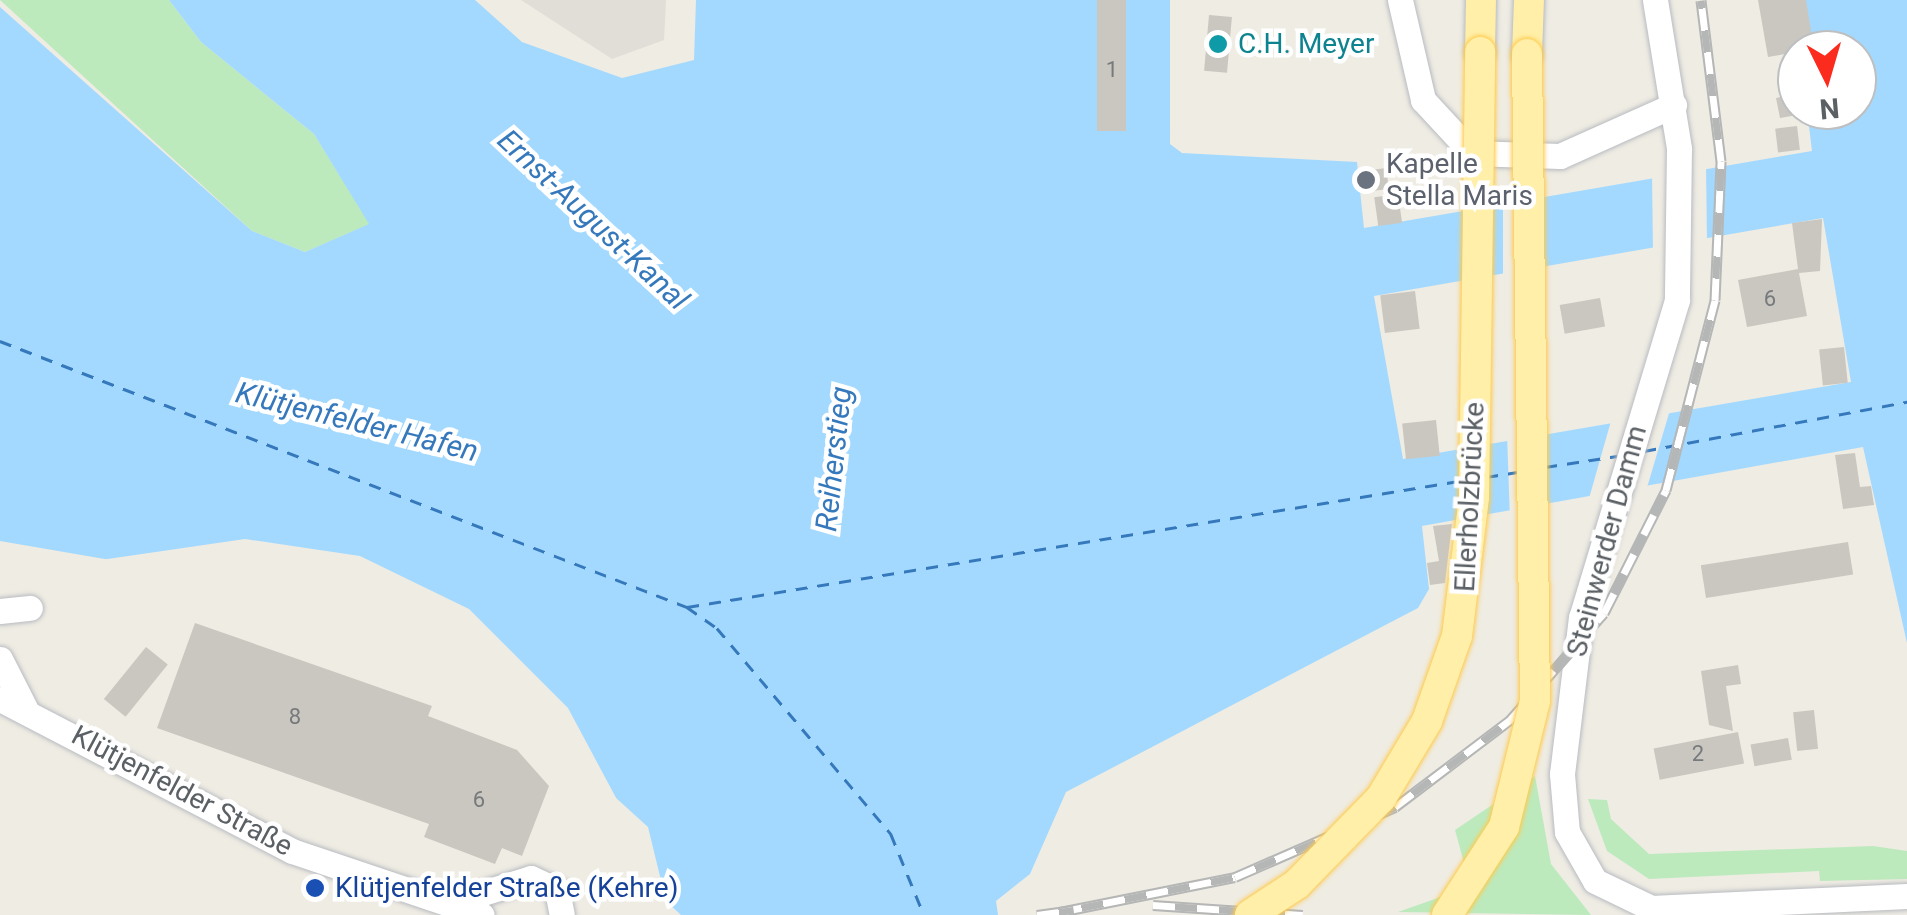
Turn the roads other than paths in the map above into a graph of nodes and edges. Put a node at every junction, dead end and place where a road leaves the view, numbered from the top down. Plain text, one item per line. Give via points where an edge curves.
1 (1400, 0) edge
2 (1481, 0) edge
3 (1529, 0) edge
4 (1654, 0) edge
5 (1674, 106) junction
6 (30, 608) dead end
7 (0, 611) edge
8 (0, 659) edge
9 (0, 699) edge
10 (25, 708) junction
11 (1907, 896) edge
12 (457, 901) junction
13 (482, 915) edge
14 (562, 915) edge
15 (1250, 915) edge
16 (1447, 915) edge

1 - 5 street via 1423,100 1472,153 1560,156
2 - 15 main road, Ellerholzbrücke, bridge via 1473,528 1457,636 1426,721 1381,798 1297,884
3 - 16 main road, Ellerholzbrücke, bridge via 1535,701 1504,827
4 - 5 street, Steinwerder Damm
5 - 11 street, Steinwerder Damm via 1679,267 1574,654 1562,774 1567,832 1586,870 1621,900 1669,910
6 - 7 street
8 - 10 street
9 - 10 street, Klütjenfelder Straße
10 - 12 street, Klütjenfelder Straße via 292,851
12 - 13 street, Klütjenfelder Straße
12 - 14 street via 531,878 556,890

